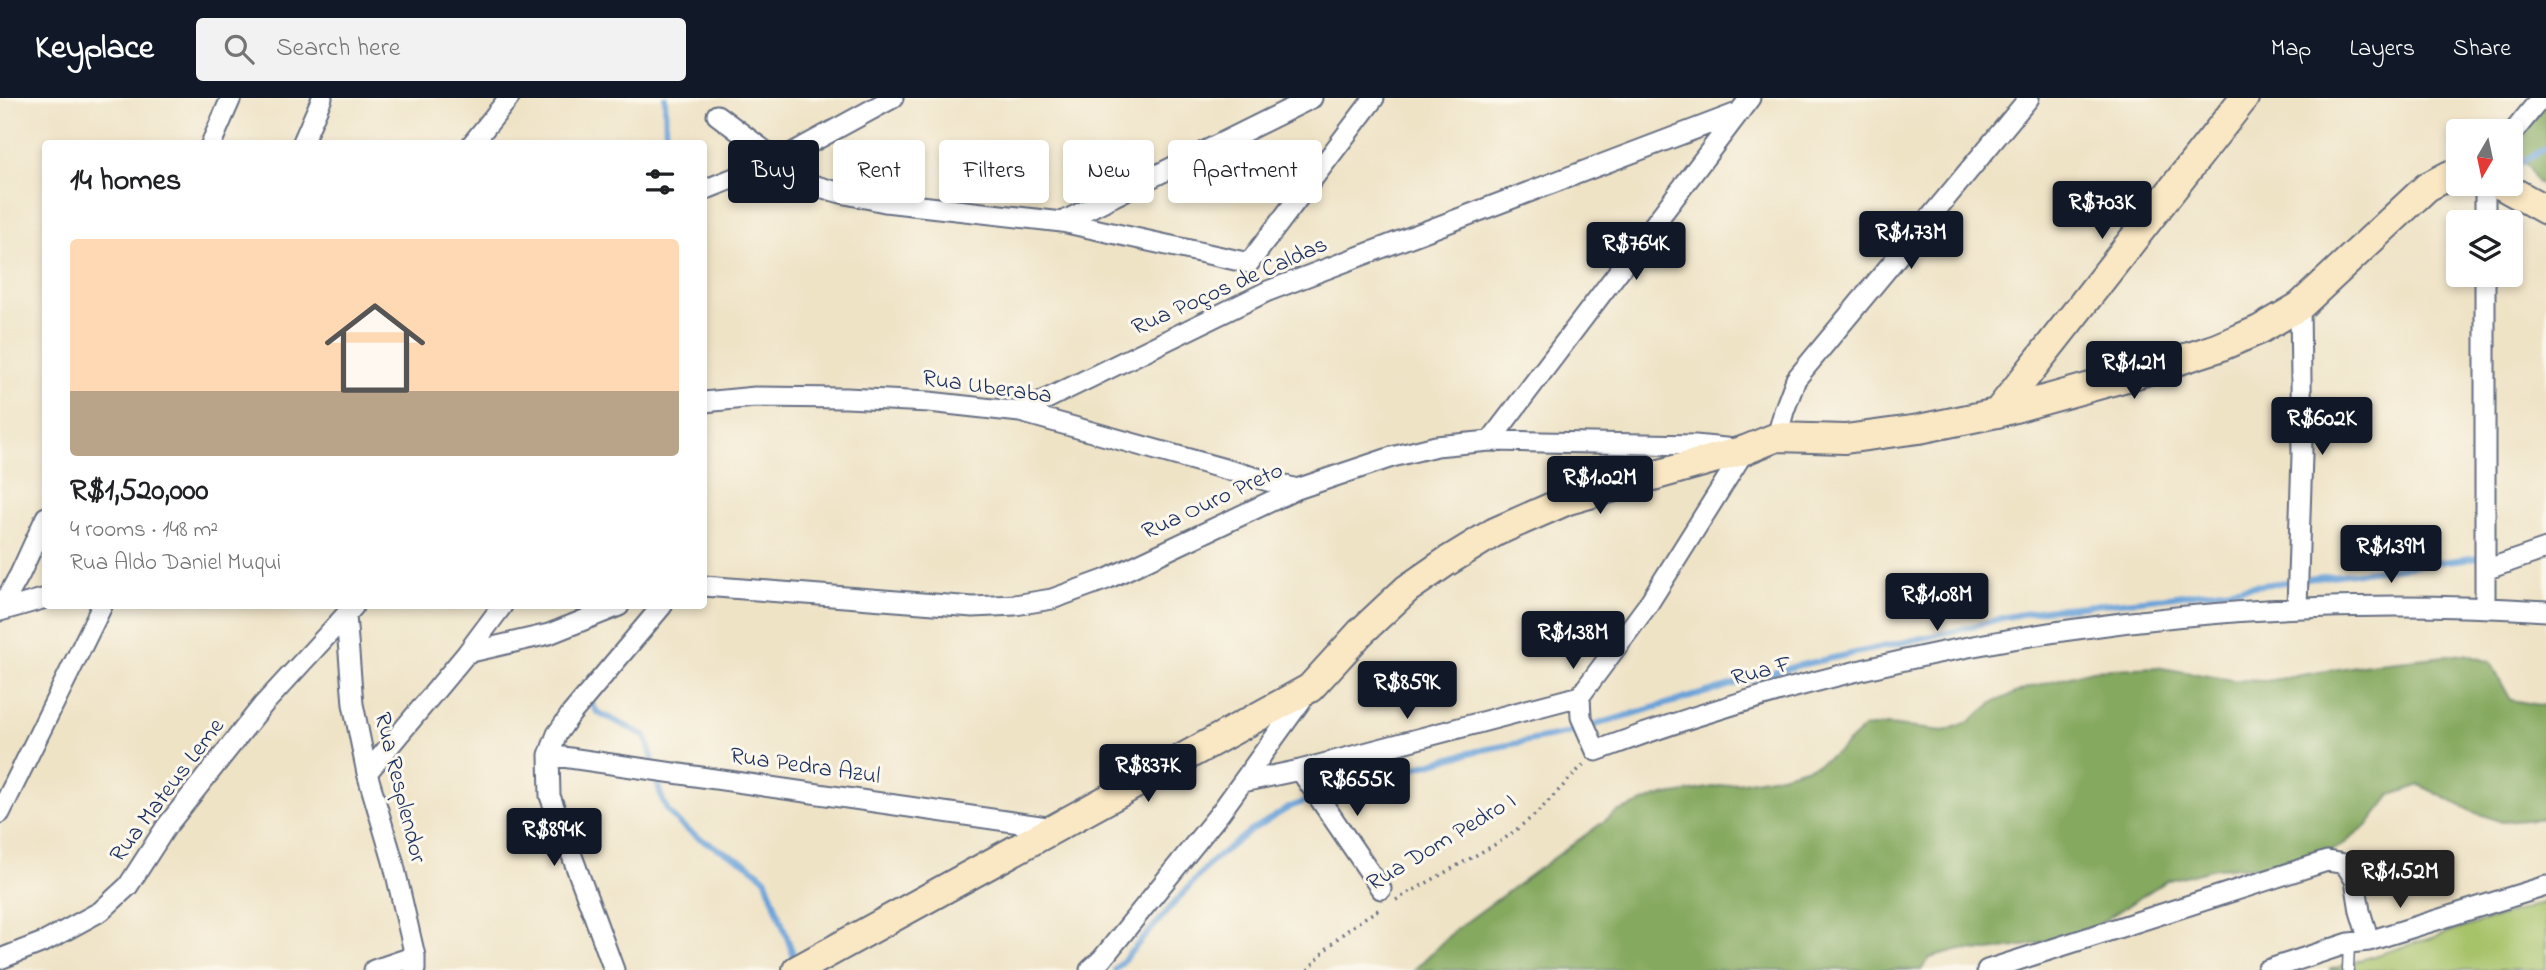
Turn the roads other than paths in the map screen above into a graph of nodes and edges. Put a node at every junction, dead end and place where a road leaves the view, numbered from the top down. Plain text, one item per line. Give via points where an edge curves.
1 (231, 98) edge
2 (323, 98) edge
3 (509, 98) edge
4 (893, 98) edge
5 (1312, 98) edge
6 (1374, 98) edge
7 (2029, 98) edge
8 (2244, 98) edge
9 (2541, 98) edge
10 (1745, 105) edge
11 (717, 115) dead end
12 (2524, 119) edge
13 (213, 140) edge
14 (304, 140) edge
15 (475, 140) edge
16 (751, 140) edge
17 (816, 140) edge
18 (2446, 177) edge
19 (728, 180) edge
20 (819, 187) edge
21 (707, 189) edge
22 (2521, 196) edge
23 (2546, 210) edge
24 (1062, 222) junction
25 (1249, 263) junction
26 (2485, 287) edge
27 (1268, 291) junction
28 (2300, 306) junction
29 (707, 402) edge
30 (1020, 412) junction
31 (1997, 413) junction
32 (1777, 437) junction
33 (1490, 441) junction
34 (1745, 450) junction
35 (1297, 489) junction
36 (42, 526) edge
37 (2546, 549) edge
38 (2485, 570) junction
39 (707, 586) edge
40 (42, 599) edge
41 (2297, 607) junction
42 (2485, 607) junction
43 (101, 609) edge
44 (500, 609) edge
45 (612, 609) edge
46 (659, 609) edge
47 (0, 610) edge
48 (350, 610) edge
49 (2546, 611) edge
50 (467, 653) junction
51 (1310, 688) junction
52 (1580, 696) junction
53 (549, 755) junction
54 (1300, 770) junction
55 (367, 773) junction
56 (1243, 782) junction
57 (0, 813) edge
58 (1054, 828) junction
59 (2546, 886) edge
60 (1385, 900) road end
61 (2369, 941) junction
62 (2349, 943) junction
63 (0, 959) edge
64 (415, 963) edge
65 (374, 970) edge
66 (614, 970) edge
67 (797, 970) edge
68 (1090, 970) edge
69 (1987, 970) edge
70 (2267, 970) edge
71 (2348, 970) edge

1 - 13 street
2 - 14 street
3 - 15 street
4 - 17 street
5 - 24 street
6 - 25 street
7 - 32 street via 1796,379
8 - 31 street
9 - 12 street
10 - 27 street, Rua Poços de Caldas
10 - 33 street
11 - 16 street
18 - 28 street via 2427,187
19 - 21 street
20 - 24 street via 885,202
22 - 23 street
24 - 25 street
25 - 27 street
26 - 38 street
27 - 30 street, Rua Poços de Caldas
28 - 31 street via 2217,348
28 - 41 street
29 - 30 street, Rua Uberaba via 846,398
30 - 35 street, Rua Uberaba
31 - 32 street via 1846,439
32 - 34 street
33 - 34 street, Rua Ouro Preto
33 - 35 street, Rua Ouro Preto via 1436,446
34 - 51 street via 1568,500 1495,532 1407,589
34 - 52 street via 1647,606
35 - 39 street, Rua Ouro Preto via 1107,579 1052,599 973,607
36 - 47 street
37 - 38 street
38 - 42 street
40 - 47 street
41 - 42 street
41 - 52 street, Rua F via 2129,622 1964,648 1680,720 1596,751 1581,717
42 - 49 street
43 - 57 street
44 - 50 street
45 - 50 street via 549,634
46 - 53 street via 571,714
48 - 55 street, Rua Resplendor via 353,704
48 - 63 street, Rua Mateus Leme via 255,716 166,827 128,886 101,911
50 - 55 street
51 - 56 street
51 - 58 street
52 - 54 street
53 - 58 street, Rua Pedra Azul
53 - 66 street via 550,796
54 - 56 street
54 - 60 street
55 - 64 street, Rua Resplendor via 393,861
56 - 68 street
58 - 67 street
59 - 61 street
61 - 62 street
61 - 69 street via 2355,880 2345,864 2327,861
62 - 70 street
62 - 71 lane
64 - 65 street

